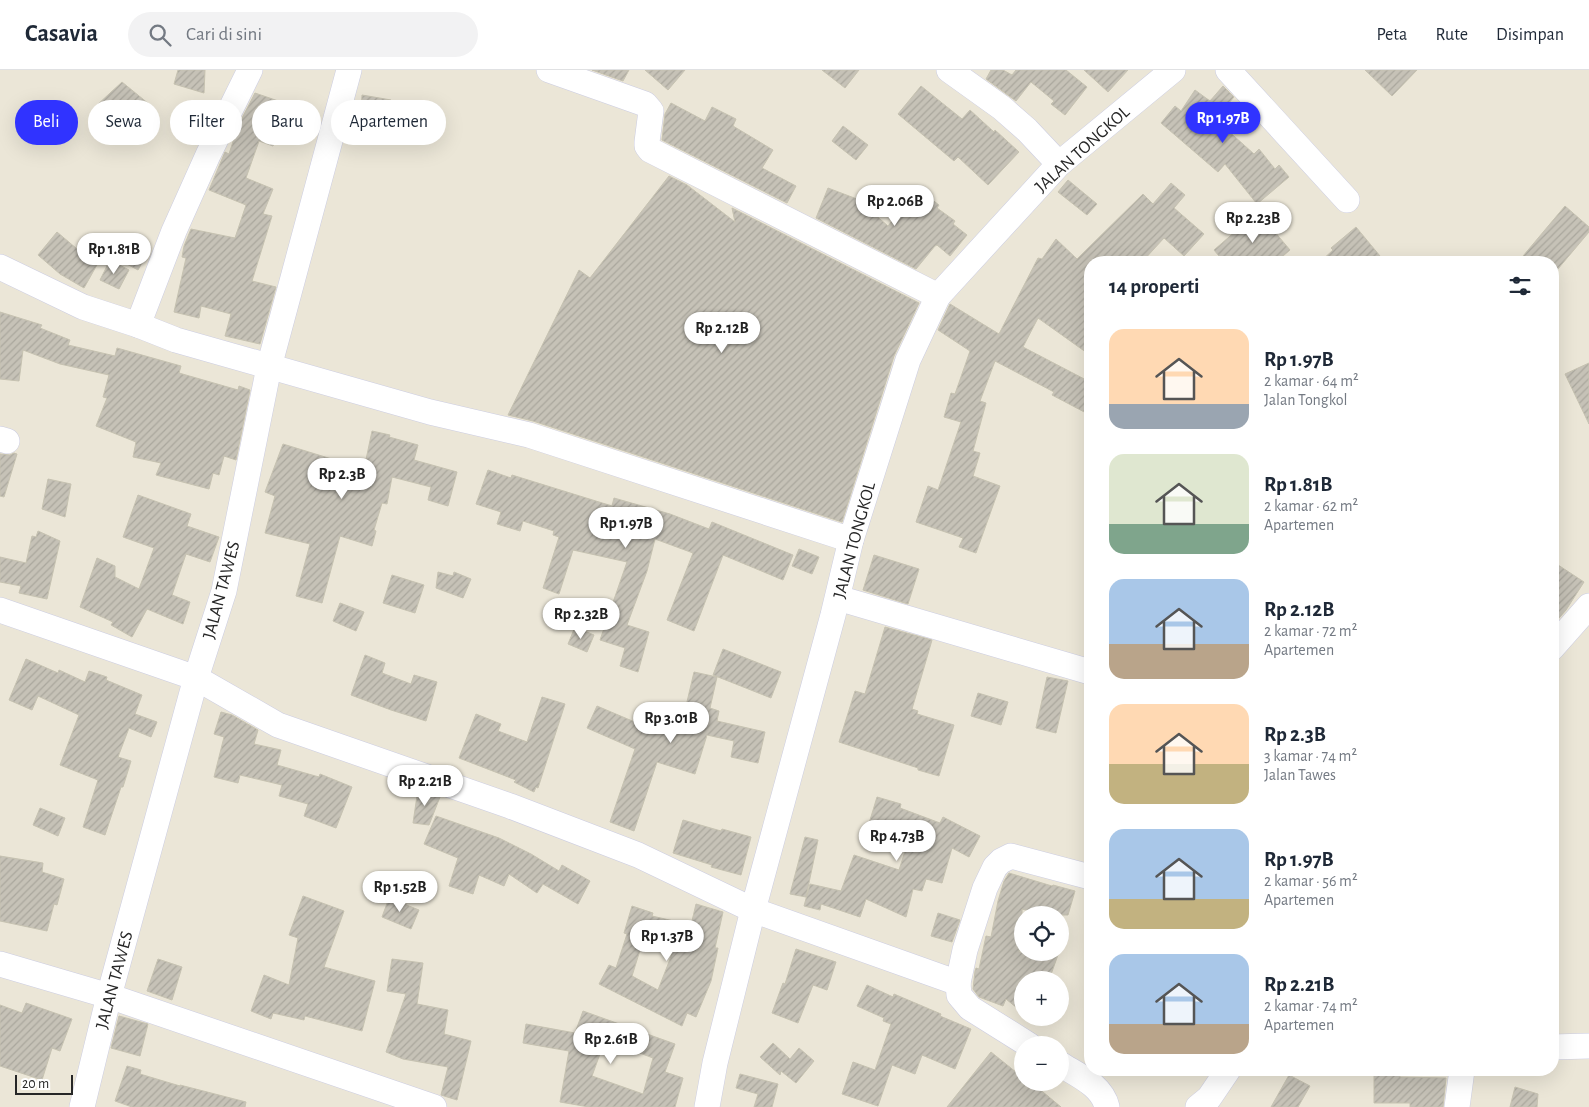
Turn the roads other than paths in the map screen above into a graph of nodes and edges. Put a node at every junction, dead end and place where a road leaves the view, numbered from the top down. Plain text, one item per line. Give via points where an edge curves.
1 (250, 70) edge
2 (349, 70) edge
3 (549, 70) edge
4 (1173, 70) edge
5 (1228, 70) edge
6 (966, 74) edge
7 (1059, 164) junction
8 (1347, 200) dead end
9 (0, 267) edge
10 (938, 296) junction
11 (138, 325) junction
12 (269, 367) junction
13 (851, 540) junction
14 (838, 598) junction
15 (1589, 606) edge
16 (0, 610) edge
17 (1559, 640) edge
18 (1084, 670) edge
19 (196, 678) junction
20 (1084, 875) edge
21 (753, 910) junction
22 (0, 964) edge
23 (958, 983) junction
24 (109, 996) junction
25 (1015, 1036) edge
26 (1589, 1046) edge
27 (1559, 1047) edge
28 (1069, 1070) edge
29 (1224, 1076) edge
30 (1461, 1076) edge
31 (1112, 1104) edge
32 (82, 1107) edge
33 (434, 1107) edge
34 (707, 1107) edge
35 (1198, 1107) edge
36 (1457, 1107) edge

1 - 11 street via 174,231
2 - 12 street, JALAN TAWES
3 - 10 street via 646,104 651,111 647,146 653,152
4 - 7 street, JALAN TONGKOL
5 - 8 street
6 - 7 street
7 - 10 street, JALAN TONGKOL
9 - 11 street via 82,307
10 - 13 street, JALAN TONGKOL via 908,360
11 - 12 street via 176,340
12 - 13 street via 430,412 529,435
12 - 19 street, JALAN TAWES via 224,591
13 - 14 street, JALAN TONGKOL
14 - 18 street
14 - 21 street, JALAN TONGKOL
15 - 17 street
16 - 19 street
19 - 21 street via 278,725 510,806 638,855
19 - 24 street, JALAN TAWES
20 - 23 street via 1011,856 1001,861 985,888
21 - 23 street
21 - 34 street, JALAN TONGKOL
22 - 24 street
23 - 25 street via 959,995 970,1008
24 - 32 street, JALAN TAWES
24 - 33 street
26 - 27 street
28 - 31 street via 1089,1082
29 - 35 street via 1209,1098
30 - 36 street

